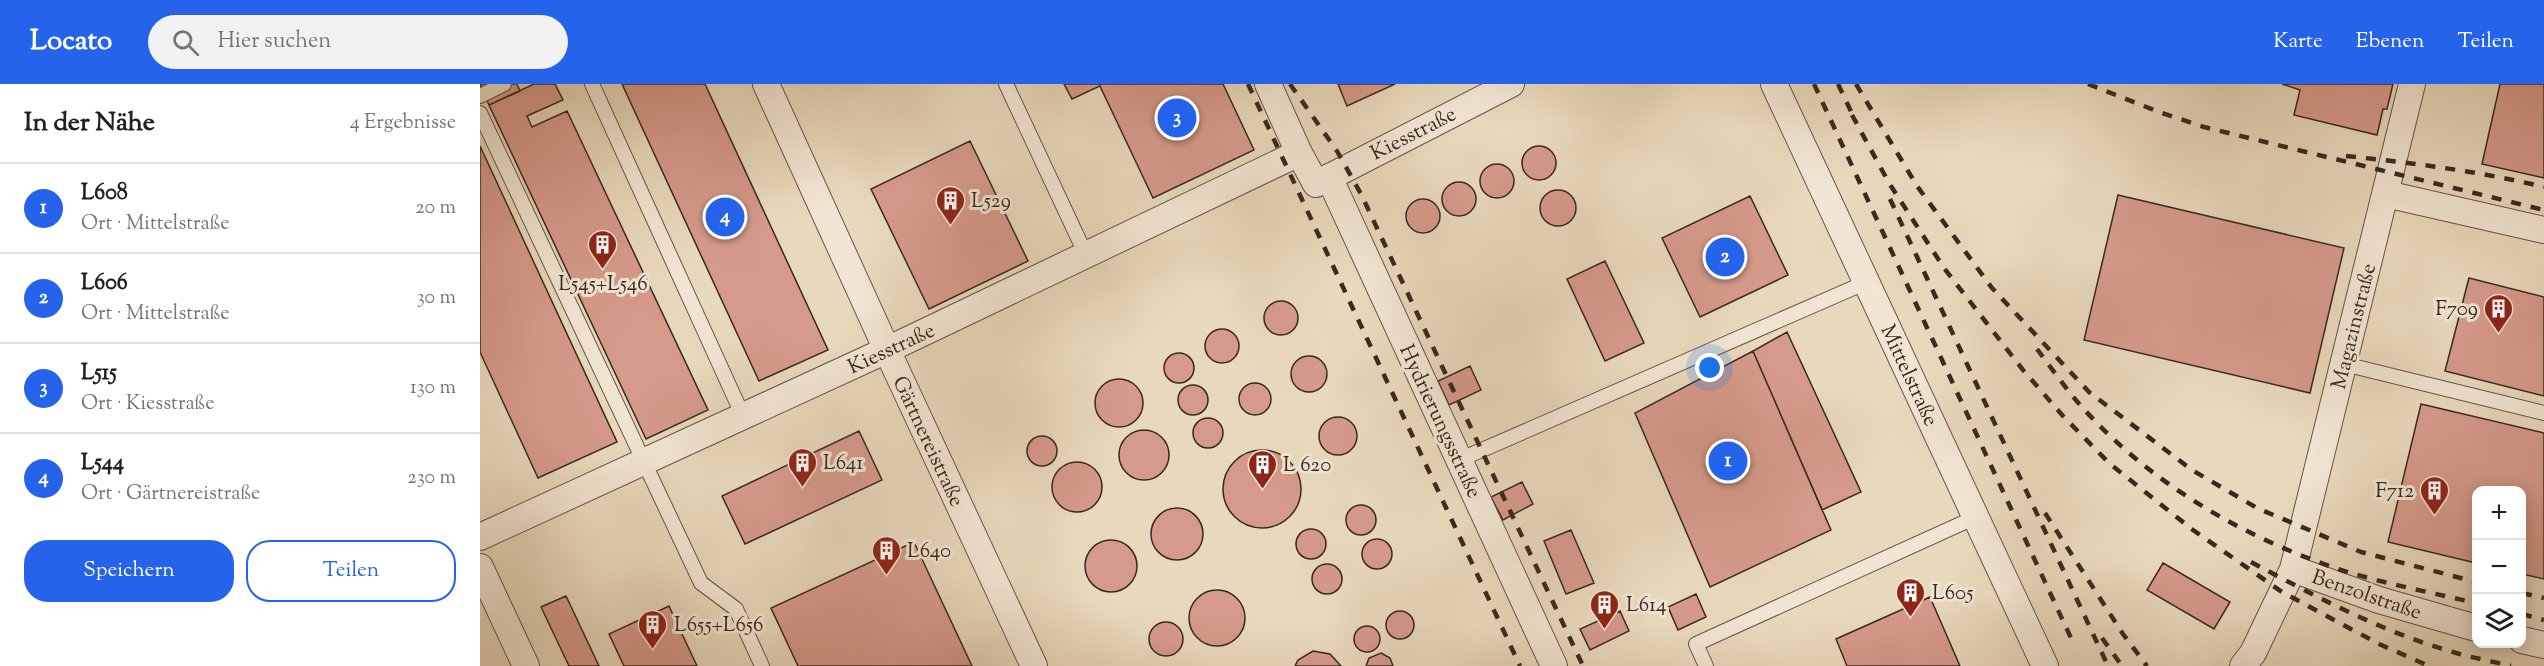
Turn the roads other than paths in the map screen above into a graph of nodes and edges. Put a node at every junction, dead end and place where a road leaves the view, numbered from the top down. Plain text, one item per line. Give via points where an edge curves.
1 (504, 84) edge
2 (592, 84) edge
3 (766, 84) edge
4 (1006, 84) edge
5 (1268, 84) edge
6 (1511, 84) edge
7 (1774, 84) edge
8 (2412, 84) edge
9 (480, 96) edge
10 (480, 113) edge
11 (1299, 153) junction
12 (1323, 181) junction
13 (2386, 194) junction
14 (2544, 230) edge
15 (1086, 255) junction
16 (1867, 282) junction
17 (886, 350) junction
18 (2344, 364) junction
19 (2544, 413) edge
20 (743, 416) junction
21 (1459, 460) junction
22 (643, 461) junction
23 (1976, 517) junction
24 (480, 537) edge
25 (480, 567) edge
26 (2293, 569) junction
27 (2472, 627) edge
28 (2526, 641) edge
29 (2544, 645) edge
30 (526, 666) edge
31 (762, 666) edge
32 (1034, 666) edge
33 (1554, 666) edge
34 (1706, 666) edge
35 (2045, 666) edge
36 (2243, 666) edge

1 - 9 lane
2 - 20 lane
3 - 17 street, Gärtnereistraße
4 - 15 lane
5 - 11 street, Hydrierungsstraße
6 - 12 street, Kiesstraße
7 - 16 street, Mittelstraße
8 - 13 street, Magazinstraße
10 - 22 lane
11 - 12 street, Hydrierungsstraße
11 - 15 street, Kiesstraße
12 - 21 street, Hydrierungsstraße
13 - 14 street
13 - 18 street, Magazinstraße
15 - 17 street, Kiesstraße
16 - 21 lane
16 - 23 street, Mittelstraße
17 - 20 street, Kiesstraße
17 - 32 street, Gärtnereistraße
18 - 19 lane
18 - 26 street, Magazinstraße
20 - 22 street, Kiesstraße
21 - 33 street, Hydrierungsstraße
22 - 24 street, Kiesstraße
22 - 31 lane via 701,583 736,609
23 - 34 lane via 1696,645
23 - 35 street, Mittelstraße
25 - 30 street
26 - 27 street, Benzolstraße via 2379,600
26 - 36 street, Benzolstraße
28 - 29 street

